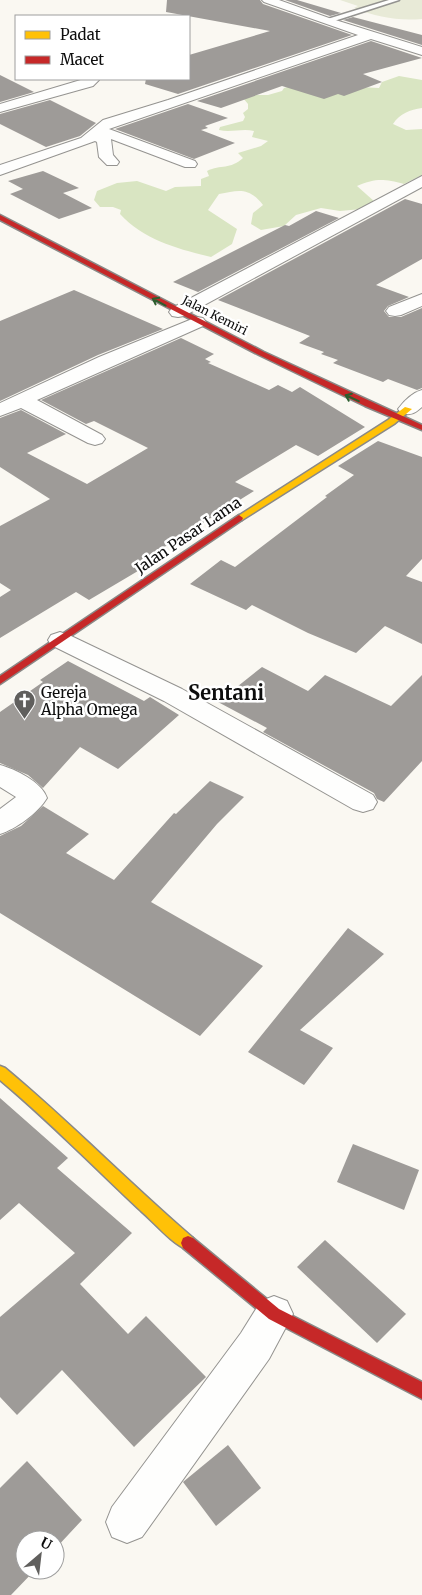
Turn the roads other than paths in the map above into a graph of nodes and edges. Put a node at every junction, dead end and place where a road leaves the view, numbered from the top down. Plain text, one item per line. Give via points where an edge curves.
1 (268, 0) edge
2 (396, 0) edge
3 (325, 21) junction
4 (371, 35) junction
5 (422, 51) edge
6 (92, 80) edge
7 (0, 108) edge
8 (136, 127) dead end
9 (100, 133) junction
10 (112, 162) dead end
11 (190, 164) dead end
12 (0, 170) edge
13 (420, 184) edge
14 (0, 207) edge
15 (0, 217) edge
16 (422, 298) edge
17 (395, 311) dead end
18 (188, 314) junction
19 (372, 393) dead end
20 (21, 400) junction
21 (409, 408) edge
22 (0, 410) edge
23 (422, 428) edge
24 (95, 439) dead end
25 (60, 640) junction
26 (0, 681) edge
27 (0, 774) edge
28 (363, 802) dead end
29 (0, 824) edge
30 (0, 1072) edge
31 (274, 1314) junction
32 (422, 1391) edge
33 (127, 1522) dead end

1 - 3 street
2 - 3 lane
3 - 4 street
4 - 5 street
4 - 9 street via 209,92 108,123
6 - 7 street
8 - 9 street
9 - 10 street via 106,157
9 - 11 street
9 - 12 street
13 - 18 street
14 - 18 main road, Jalan Kemiri
18 -> 15 main road, Jalan Kemiri
16 - 17 street
18 - 19 main road, Jalan Kemiri
18 - 20 street
21 -> 18 main road, Jalan Kemiri via 293,370
20 - 22 street
20 - 24 street
21 - 23 main road, Jalan Kemiri
21 - 25 main road, Jalan Pasar Lama via 267,499
25 - 26 main road, Jalan Pasar Lama
25 - 28 street via 173,695
27 - 29 street via 32,794 33,798
30 - 31 main road via 44,1109 158,1218
31 - 32 main road
31 - 33 street via 255,1346

